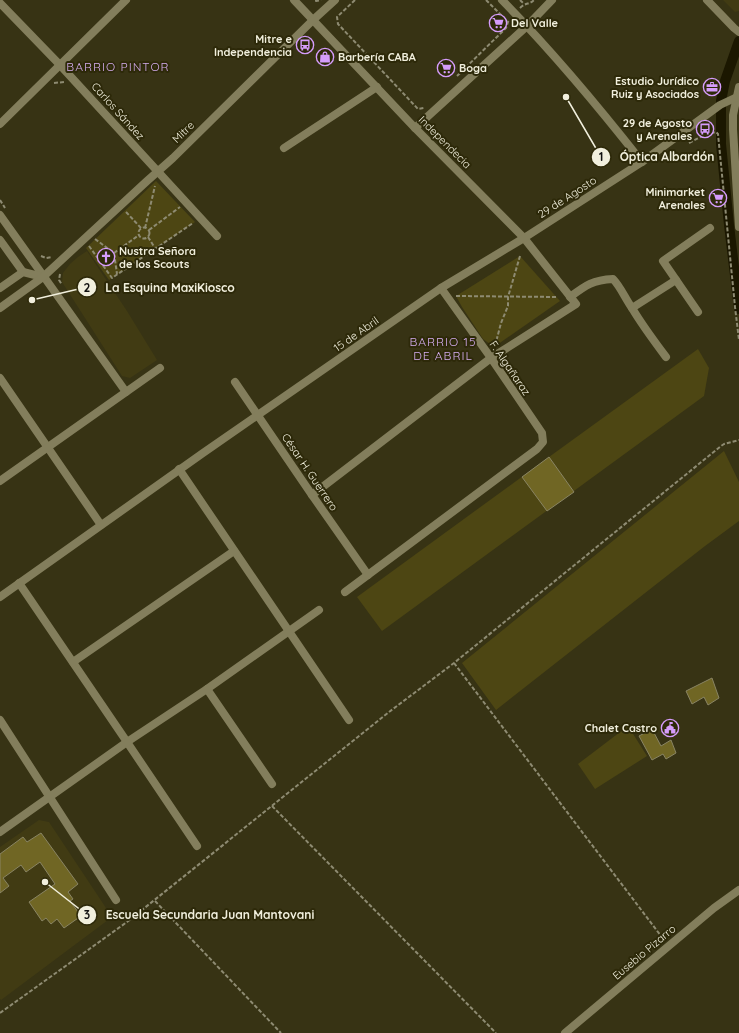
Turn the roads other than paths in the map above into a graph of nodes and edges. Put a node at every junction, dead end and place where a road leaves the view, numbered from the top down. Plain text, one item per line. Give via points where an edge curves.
1 (294, 0) edge
2 (335, 0) edge
3 (502, 0) edge
4 (552, 0) edge
5 (707, 0) edge
6 (126, 1) edge
7 (0, 3) edge
8 (313, 20) junction
9 (527, 26) junction
10 (737, 30) edge
11 (60, 65) junction
12 (377, 87) junction
13 (739, 87) edge
14 (737, 97) junction
15 (0, 124) edge
16 (415, 128) junction
17 (284, 148) dead end
18 (642, 162) junction
19 (158, 172) junction
20 (0, 215) edge
21 (739, 227) edge
22 (710, 228) dead end
23 (217, 236) dead end
24 (524, 238) junction
25 (0, 240) edge
26 (23, 272) junction
27 (43, 277) junction
28 (676, 280) junction
29 (0, 288) edge
30 (442, 288) junction
31 (570, 297) junction
32 (0, 308) edge
33 (632, 308) junction
34 (698, 312) dead end
35 (666, 357) dead end
36 (491, 358) junction
37 (160, 368) dead end
38 (0, 378) edge
39 (235, 382) dead end
40 (126, 392) junction
41 (258, 415) junction
42 (48, 447) junction
43 (179, 469) junction
44 (0, 481) edge
45 (312, 495) junction
46 (101, 525) junction
47 (234, 551) junction
48 (368, 575) junction
49 (19, 583) junction
50 (345, 592) dead end
51 (0, 597) edge
52 (319, 610) dead end
53 (289, 631) junction
54 (72, 662) junction
55 (207, 689) junction
56 (0, 720) edge
57 (349, 720) dead end
58 (127, 742) junction
59 (272, 784) dead end
60 (50, 797) junction
61 (0, 832) edge
62 (197, 846) dead end
63 (739, 890) edge
64 (116, 900) dead end
65 (565, 1033) edge

1 - 8 street, Independecia
2 - 8 street, Mitre
3 - 9 street
4 - 9 street
5 - 10 street
6 - 11 street
7 - 11 street, Carlos Sández
8 - 12 street, Independecia
8 - 19 street, Mitre
9 - 16 street
9 - 18 street via 597,105
11 - 15 street
11 - 19 street, Carlos Sández
12 - 16 street, Independecia
12 - 17 street
13 - 14 street
14 - 18 street, 29 de Agosto via 723,104
14 - 21 street via 733,129
16 - 24 street, Independecia
18 - 24 street, 29 de Agosto
19 - 23 street, Carlos Sández
19 - 27 street, Mitre
20 - 27 street
22 - 28 street via 663,261
24 - 30 street, 15 de Abril
24 - 31 street, Independecia
25 - 26 street
26 - 27 street
26 - 29 street
27 - 32 street, Mitre
27 - 40 street
28 - 33 street
28 - 34 street
30 - 36 street, F. Algañaraz
30 - 41 street, 15 de Abril
31 - 33 street via 588,284 601,279 613,279
31 - 36 street, Independecia via 576,304
33 - 35 street
36 - 45 street
36 - 48 street, F. Algañaraz via 542,433 544,442
37 - 40 street
38 - 42 street
39 - 41 street, César H. Guerrero
40 - 42 street
41 - 43 street, 15 de Abril
41 - 45 street, César H. Guerrero
42 - 44 street
42 - 46 street
43 - 46 street, 15 de Abril
43 - 47 street
45 - 48 street, César H. Guerrero
46 - 49 street, 15 de Abril
47 - 53 street
47 - 54 street
48 - 50 street
49 - 51 street, 15 de Abril
49 - 54 street
52 - 53 street
53 - 55 street
53 - 57 street
54 - 58 street
55 - 58 street
55 - 59 street
56 - 60 street
58 - 60 street
58 - 62 street
60 - 61 street
60 - 64 street
63 - 65 street, Eusebio Pizarro

